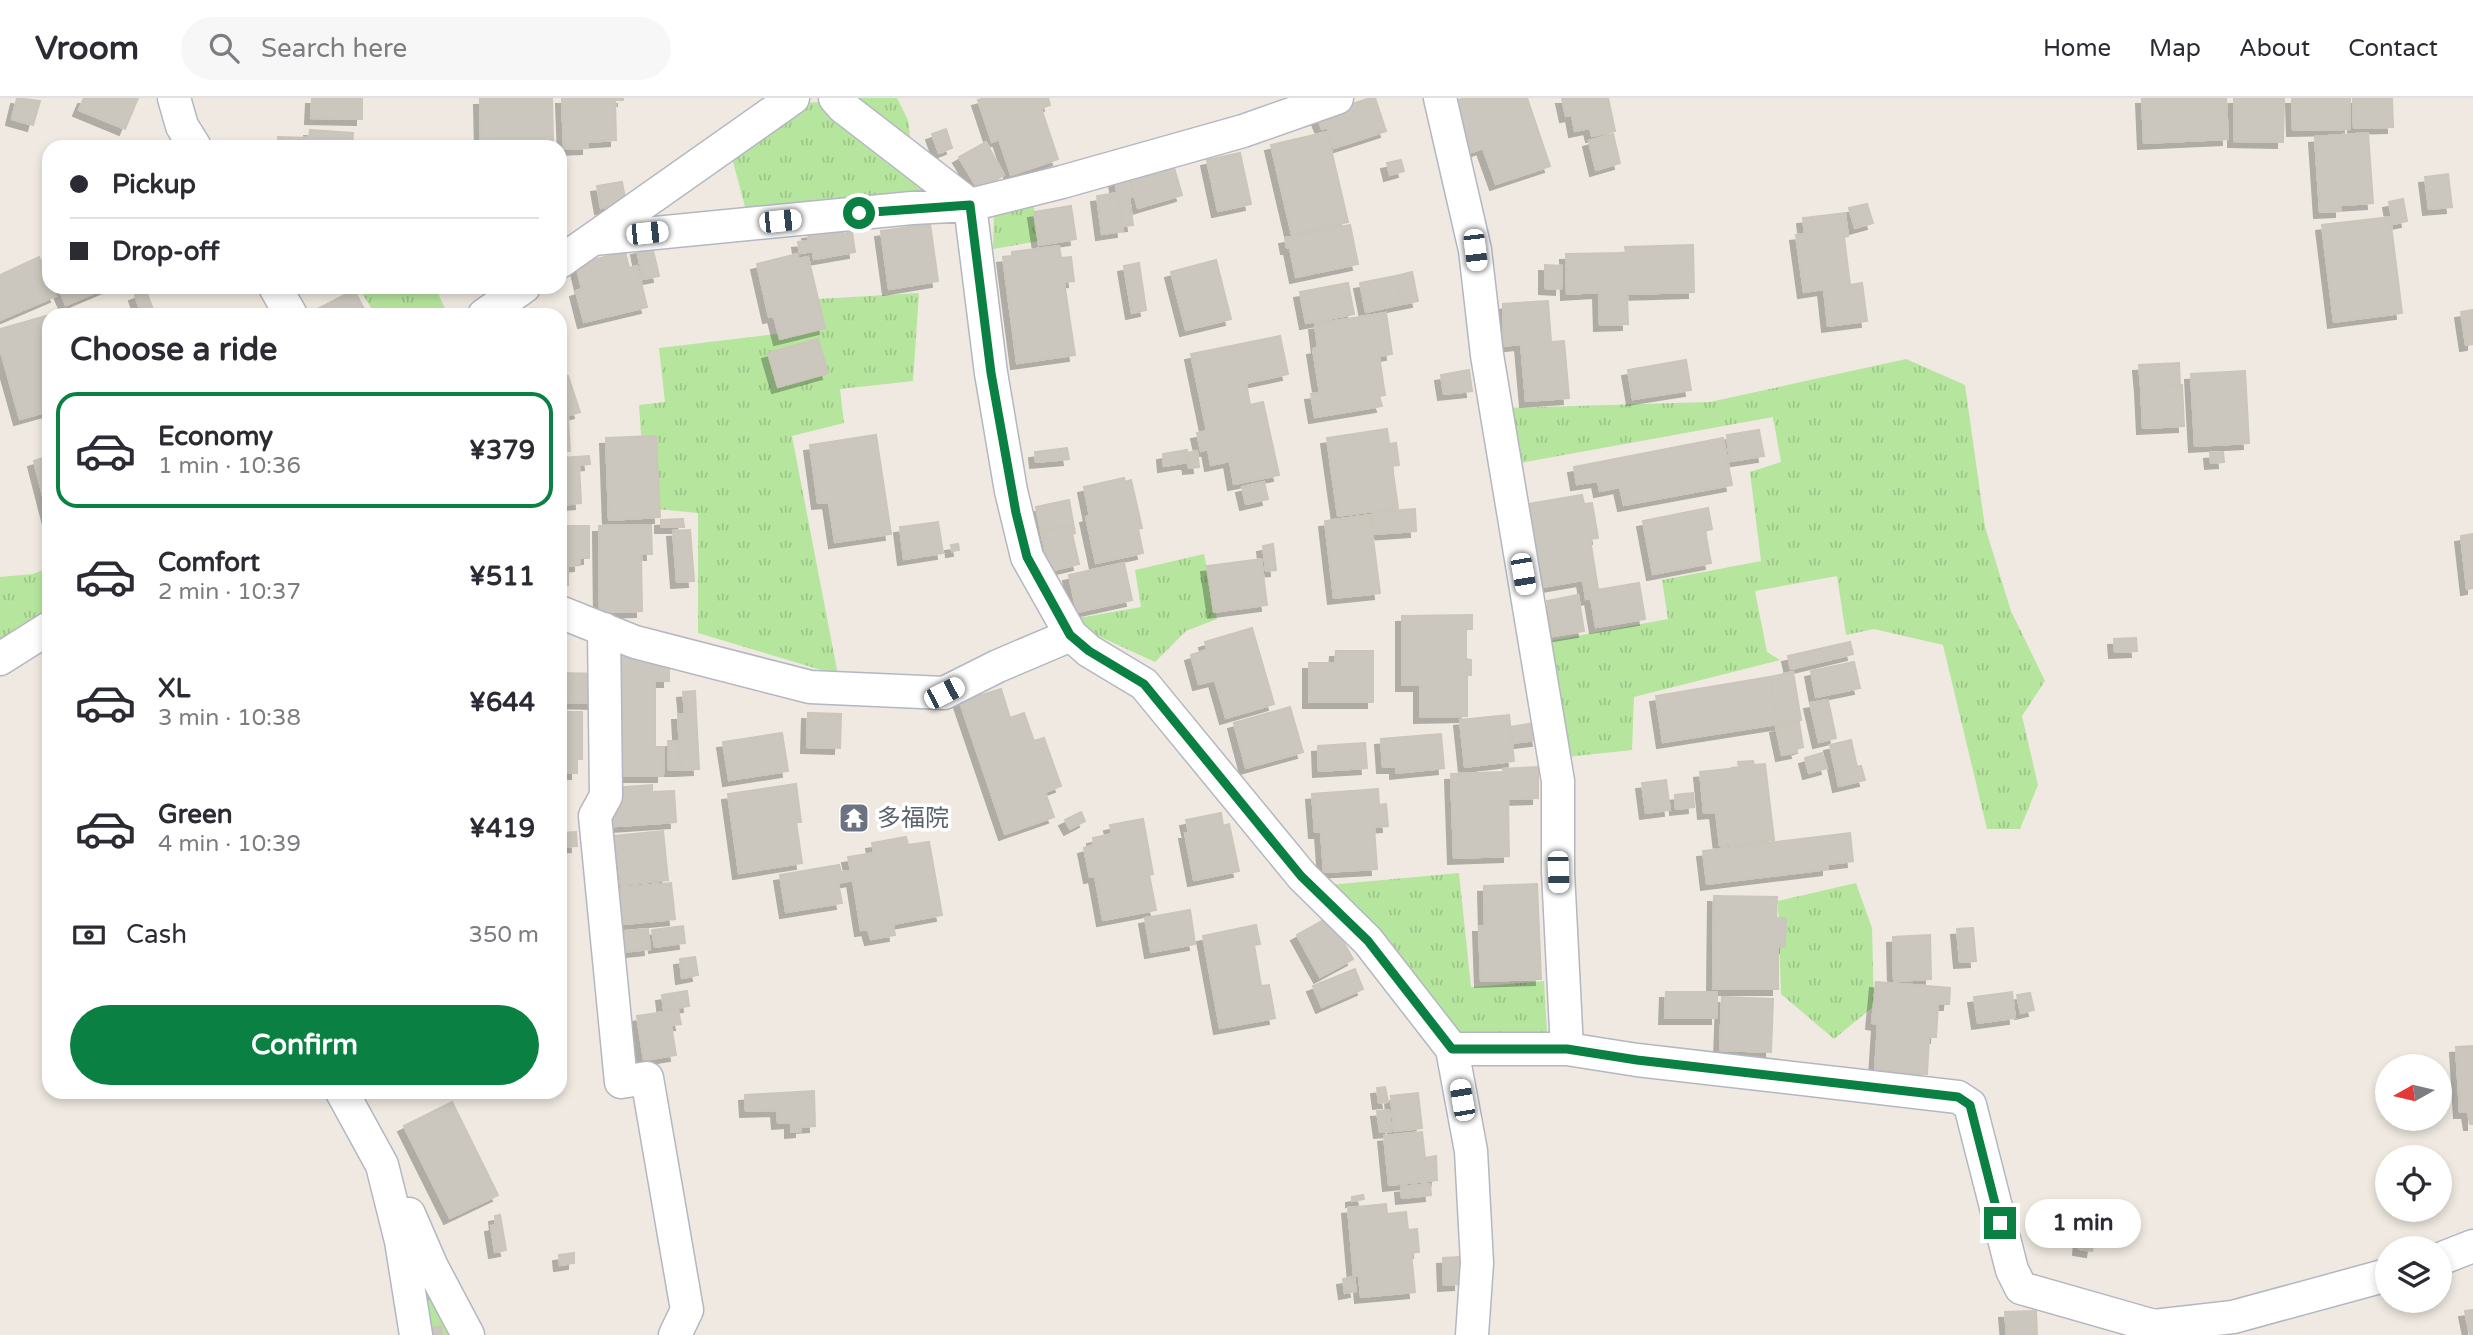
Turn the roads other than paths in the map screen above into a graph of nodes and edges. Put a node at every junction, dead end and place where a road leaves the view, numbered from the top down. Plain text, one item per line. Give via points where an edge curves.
1 (174, 98) edge
2 (835, 98) edge
3 (1337, 98) edge
4 (1440, 98) edge
5 (772, 102) edge
6 (191, 140) edge
7 (970, 205) junction
8 (594, 239) junction
9 (567, 257) edge
10 (514, 294) edge
11 (494, 308) edge
12 (567, 615) edge
13 (604, 629) junction
14 (42, 632) edge
15 (1070, 635) junction
16 (0, 659) edge
17 (1452, 1049) junction
18 (1567, 1049) junction
19 (346, 1099) edge
20 (382, 1165) junction
21 (2473, 1246) edge
22 (2452, 1254) edge
23 (2375, 1278) edge
24 (2155, 1330) edge
25 (416, 1335) edge
26 (468, 1335) edge
27 (675, 1335) edge
28 (1472, 1335) edge

1 - 6 street
2 - 7 street
3 - 7 street via 1242,131
4 - 18 street via 1475,250 1487,355 1558,781
5 - 8 street
7 - 8 street
7 - 15 street via 991,373 1017,517 1027,557
8 - 9 street
10 - 11 street
12 - 13 street
13 - 15 street via 635,642 810,687 944,693
13 - 27 street via 606,796 594,816 619,1069 621,1082 647,1078 687,1310
14 - 16 street
15 - 17 street via 1144,684 1301,876 1368,941
17 - 18 street
17 - 28 street via 1471,1152 1477,1263
18 - 24 street via 1958,1097 1970,1105 2012,1270 2021,1288
19 - 20 street
20 - 25 street via 401,1241
20 - 26 street via 394,1180
21 - 22 street
23 - 24 street via 2233,1317

